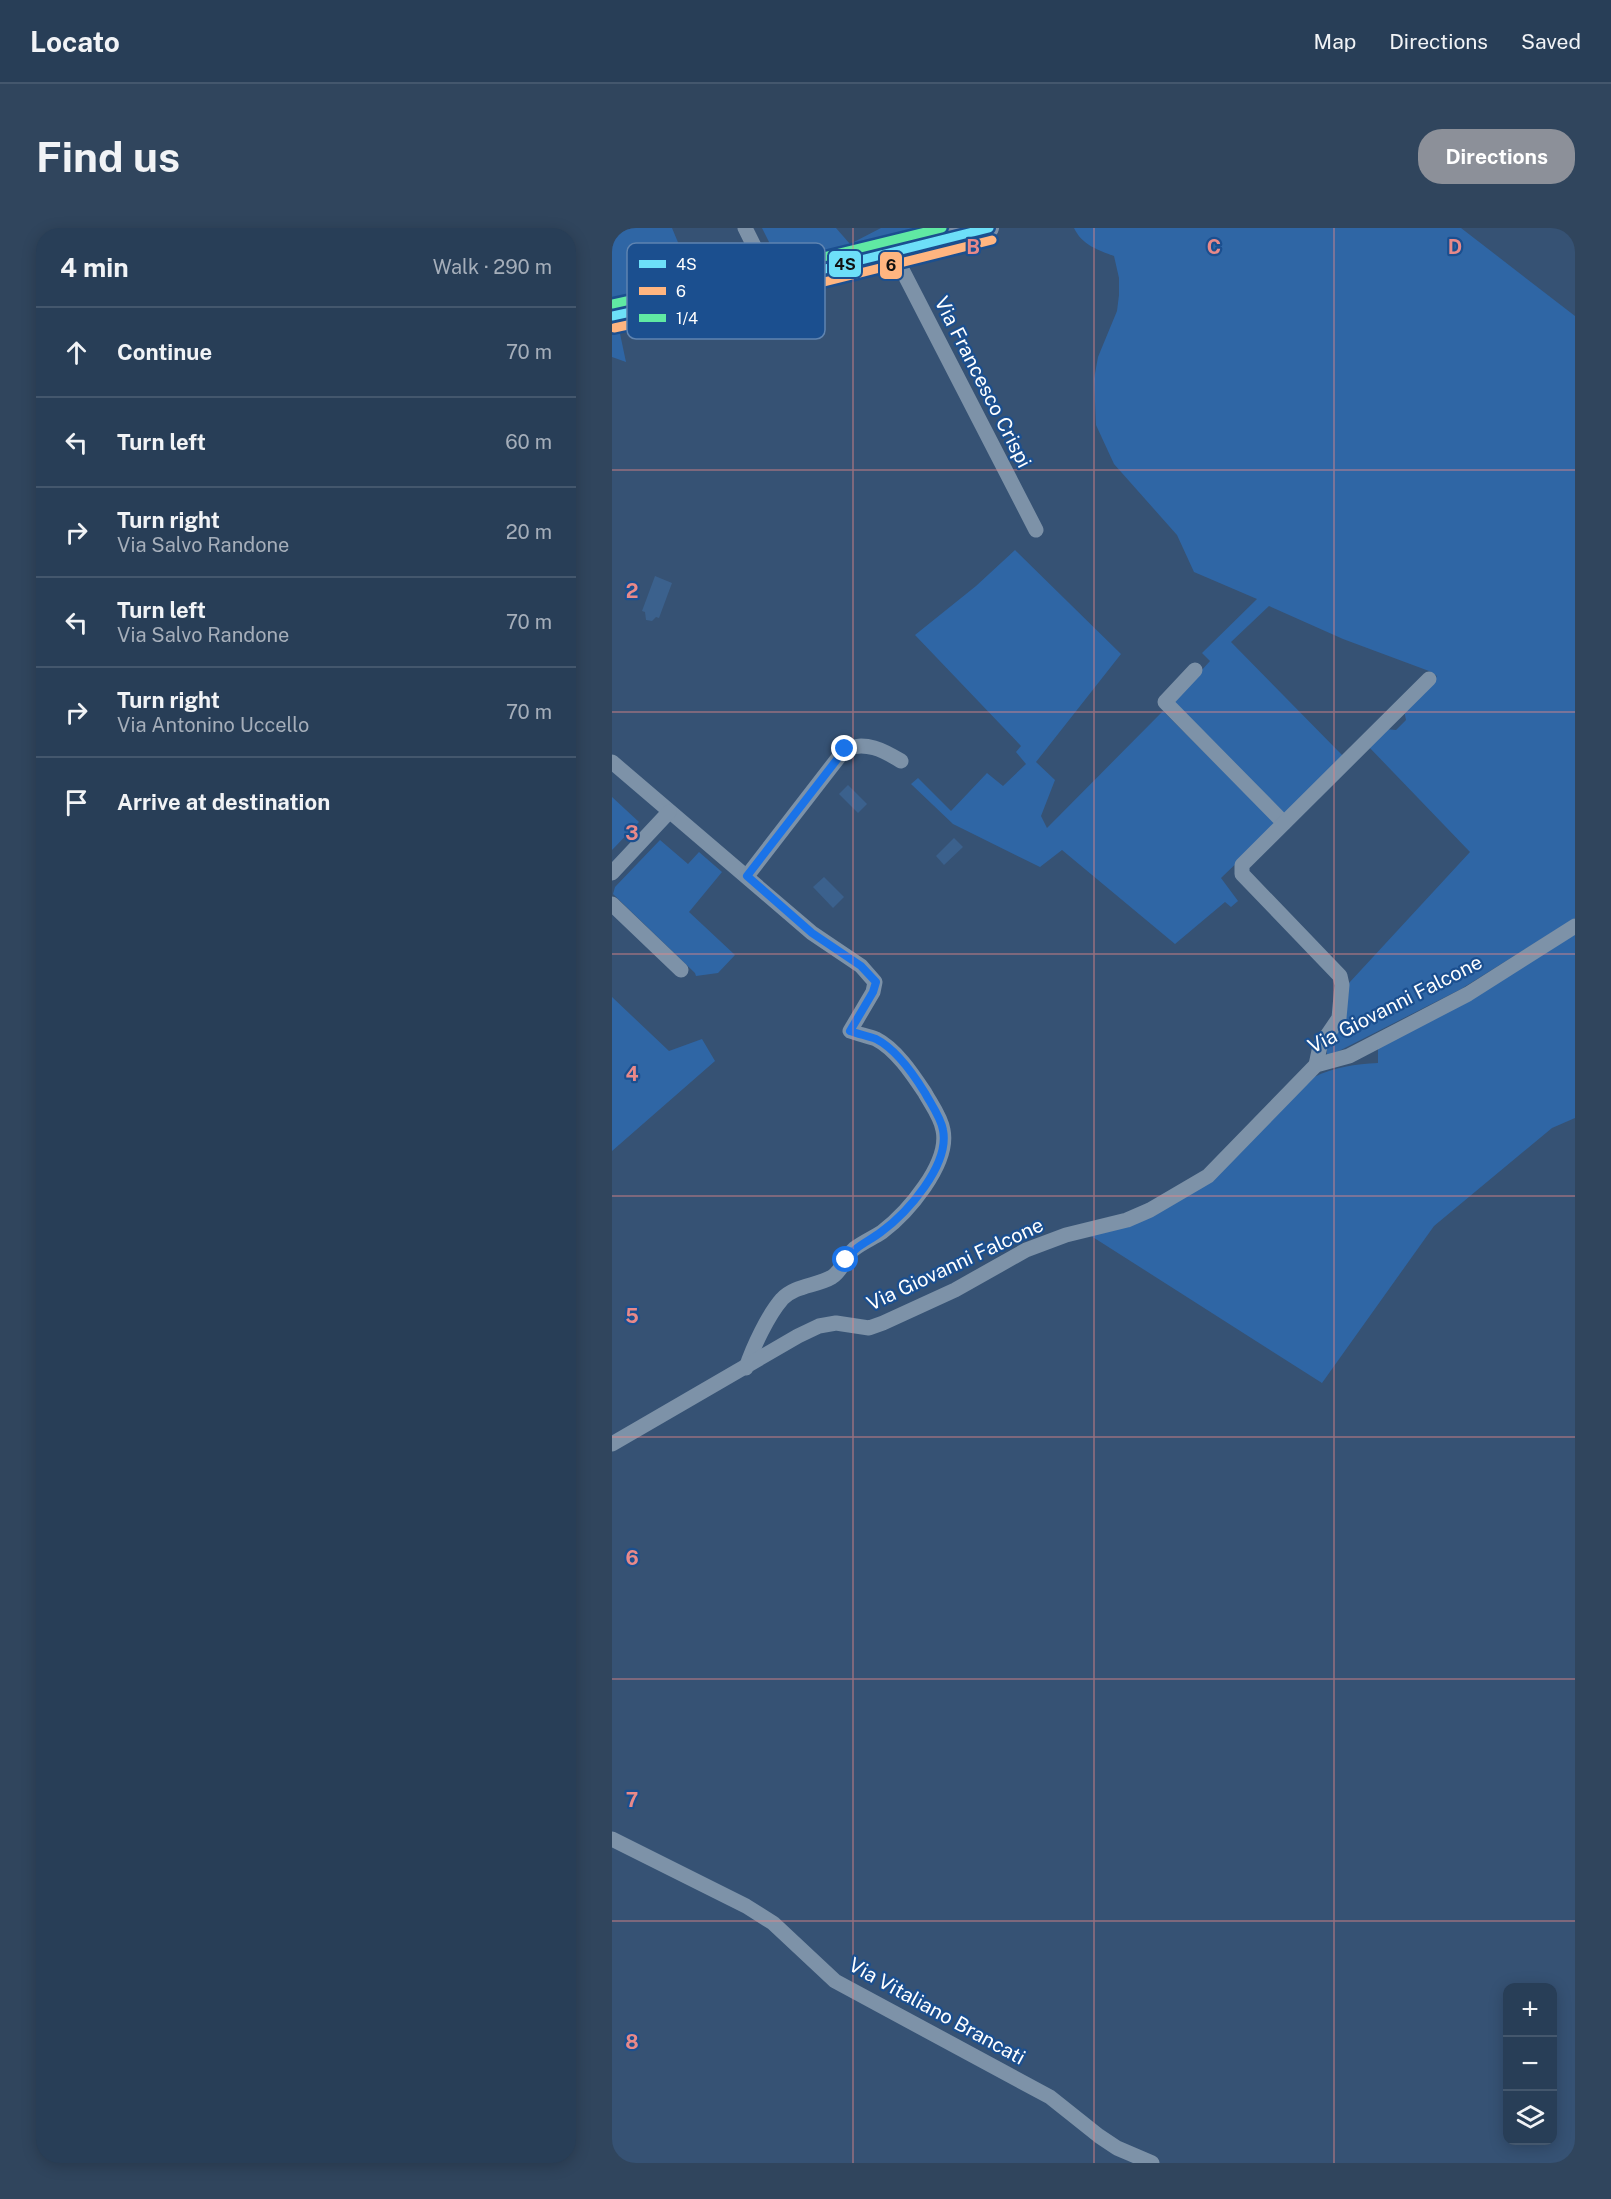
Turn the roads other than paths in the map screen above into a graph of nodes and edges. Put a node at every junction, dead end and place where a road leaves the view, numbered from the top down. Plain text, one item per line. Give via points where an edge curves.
1 (745, 228) edge
2 (989, 228) edge
3 (752, 243) edge
4 (894, 254) junction
5 (825, 270) edge
6 (627, 313) edge
7 (612, 316) edge
8 (1036, 530) dead end
9 (1195, 670) dead end
10 (1429, 679) dead end
11 (901, 761) dead end
12 (612, 762) edge
13 (669, 812) junction
14 (1284, 823) junction
15 (612, 873) edge
16 (747, 876) junction
17 (612, 904) edge
18 (1575, 926) edge
19 (681, 970) dead end
20 (1316, 1065) junction
21 (746, 1368) junction
22 (612, 1444) edge
23 (612, 1839) edge
24 (1152, 2163) edge

1 - 3 street
2 - 4 main road
4 - 5 main road
4 - 8 street, Via Francesco Crispi
6 - 7 main road
9 - 14 street via 1165,702
10 - 14 street
11 - 16 street via 882,749 857,744 845,749
12 - 13 street
13 - 15 street
13 - 16 street
14 - 20 street via 1242,865 1242,874 1341,976 1339,1018 1320,1046
16 - 21 street via 876,982 850,1031 889,1047 923,1090 943,1128 945,1142 927,1181 905,1212 853,1250 841,1270 830,1278 783,1298
17 - 19 street
18 - 20 street, Via Giovanni Falcone via 1468,994 1349,1056
20 - 21 street, Via Giovanni Falcone via 1208,1176 1150,1210 1026,1250 955,1290 869,1328 836,1323 819,1326
21 - 22 street, Via Giovanni Falcone
23 - 24 street, Via Vitaliano Brancati via 746,1906 773,1923 835,1981 1050,2097 1108,2142

